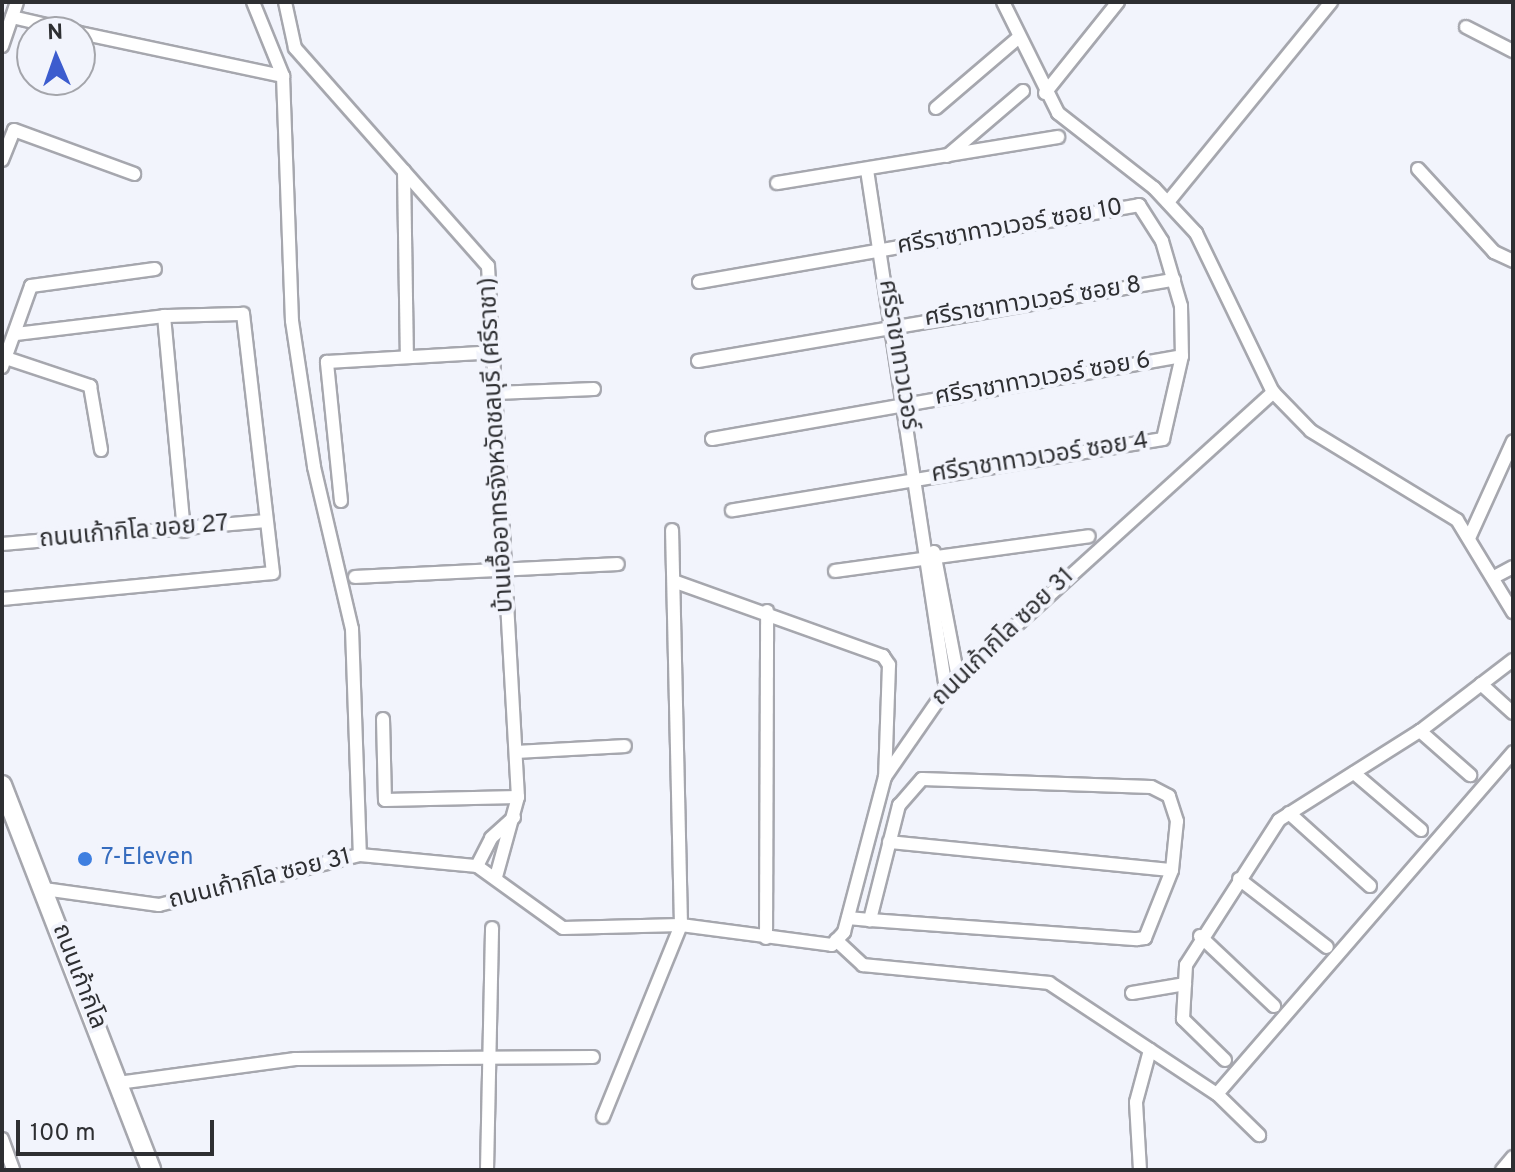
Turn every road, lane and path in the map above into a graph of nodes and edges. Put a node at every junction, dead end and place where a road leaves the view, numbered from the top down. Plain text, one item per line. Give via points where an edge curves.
1 (17, 2) edge
2 (253, 2) edge
3 (285, 2) edge
4 (1003, 2) edge
5 (1118, 2) edge
6 (1331, 2) edge
7 (12, 17) junction
8 (16, 18) edge
9 (1466, 27) dead end
10 (96, 36) edge
11 (1019, 37) junction
12 (2, 46) edge
13 (1513, 51) edge
14 (283, 76) junction
15 (1023, 91) dead end
16 (1045, 93) junction
17 (936, 108) dead end
18 (1058, 137) dead end
19 (947, 156) junction
20 (2, 160) edge
21 (1418, 169) dead end
22 (867, 170) junction
23 (404, 171) junction
24 (134, 174) dead end
25 (777, 183) dead end
26 (1168, 202) junction
27 (880, 250) junction
28 (1513, 261) edge
29 (155, 269) dead end
30 (1174, 280) junction
31 (699, 282) dead end
32 (164, 316) junction
33 (892, 326) junction
34 (16, 334) junction
35 (493, 352) junction
36 (1182, 356) junction
37 (407, 357) junction
38 (698, 361) dead end
39 (4, 362) edge
40 (594, 389) dead end
41 (1273, 392) junction
42 (496, 393) junction
43 (904, 404) junction
44 (712, 439) dead end
45 (1513, 441) edge
46 (101, 450) dead end
47 (917, 479) junction
48 (341, 501) dead end
49 (732, 510) dead end
50 (266, 521) junction
51 (672, 530) dead end
52 (184, 531) junction
53 (1089, 536) dead end
54 (1470, 536) junction
55 (2, 544) edge
56 (930, 558) junction
57 (618, 564) dead end
58 (1513, 567) edge
59 (506, 569) junction
60 (835, 571) dead end
61 (1496, 576) junction
62 (355, 577) dead end
63 (676, 582) junction
64 (2, 599) edge
65 (767, 611) junction
66 (1513, 612) edge
67 (1513, 660) edge
68 (958, 678) junction
69 (1481, 684) junction
70 (946, 689) junction
71 (1513, 713) edge
72 (383, 719) dead end
73 (1420, 731) junction
74 (625, 746) dead end
75 (517, 752) junction
76 (1513, 752) edge
77 (1354, 773) junction
78 (1470, 775) dead end
79 (885, 777) junction
80 (2, 785) edge
81 (518, 797) junction
82 (1289, 813) junction
83 (514, 817) junction
84 (1421, 830) dead end
85 (889, 842) junction
86 (360, 855) junction
87 (477, 866) junction
88 (1172, 870) junction
89 (496, 877) junction
90 (1239, 879) junction
91 (1370, 886) dead end
92 (44, 889) junction
93 (848, 918) junction
94 (870, 920) junction
95 (681, 925) junction
96 (492, 928) dead end
97 (1200, 936) junction
98 (766, 938) junction
99 (836, 940) junction
100 (1327, 947) dead end
101 (1185, 984) junction
102 (1132, 993) dead end
103 (1274, 1006) dead end
104 (1150, 1050) junction
105 (593, 1057) dead end
106 (486, 1058) junction
107 (1225, 1060) dead end
108 (118, 1083) junction
109 (1217, 1094) junction
110 (603, 1117) dead end
111 (1259, 1135) dead end
112 (2, 1139) edge
113 (1513, 1157) edge
114 (13, 1170) edge
115 (151, 1170) edge
116 (487, 1170) edge
117 (1140, 1170) edge
118 (1502, 1170) edge

1 - 7 street
2 - 14 street
3 - 23 street, บ้านเอื้ออาทรจังหวัดชลบุรี (ศรีราชา) via 295,48
4 - 11 street
5 - 16 street
6 - 26 street
7 - 8 street
7 - 12 street
9 - 13 street
10 - 14 street
11 - 16 street
11 - 17 street
14 - 86 street via 292,321 314,467 352,629 361,724
15 - 19 street
16 - 26 street via 1058,113
18 - 19 street
19 - 22 street
20 - 24 street via 14,130
21 - 28 street via 1494,252
22 - 25 street
22 - 27 street, ศรีราชาทาวเวอร์
23 - 35 street, บ้านเอื้ออาทรจังหวัดชลบุรี (ศรีราชา) via 488,266
23 - 37 street
26 - 41 street via 1217,272
27 - 30 street, ศรีราชาทาวเวอร์ ซอย 10 via 1139,205 1162,241
27 - 31 street, ศรีราชาทาวเวอร์ ซอย 10
27 - 33 street, ศรีราชาทาวเวอร์
29 - 34 street via 31,286
30 - 33 street, ศรีราชาทาวเวอร์ ซอย 8
30 - 36 street
32 - 34 street
32 - 50 street via 243,314
32 - 52 street
33 - 38 street, ศรีราชาทาวเวอร์ ซอย 8
33 - 43 street, ศรีราชาทาวเวอร์
34 - 39 street
35 - 37 street
35 - 42 street, บ้านเอื้ออาทรจังหวัดชลบุรี (ศรีราชา)
36 - 43 street, ศรีราชาทาวเวอร์ ซอย 6
36 - 47 street, ศรีราชาทาวเวอร์ ซอย 4 via 1163,439
37 - 48 street via 327,362
39 - 46 street via 90,386
40 - 42 street
41 - 54 street via 1311,431 1446,513
41 - 68 street, ถนนเก้ากิโล ซอย 31
42 - 59 street, บ้านเอื้ออาทรจังหวัดชลบุรี (ศรีราชา)
43 - 44 street, ศรีราชาทาวเวอร์ ซอย 6
43 - 47 street, ศรีราชาทาวเวอร์
45 - 54 street
47 - 49 street, ศรีราชาทาวเวอร์ ซอย 4
47 - 56 street, ศรีราชาทาวเวอร์
50 - 52 street, ถนนเก้ากิโล ขอย 27
50 - 64 street via 273,573
51 - 63 street
52 - 55 street, ถนนเก้ากิโล ขอย 27
53 - 56 street
54 - 61 street
56 - 60 street
56 - 68 street, ศรีราชาทาวเวอร์
56 - 70 street, ศรีราชาทาวเวอร์
57 - 59 street
58 - 61 street
59 - 62 street
59 - 75 street, บ้านเอื้ออาทรจังหวัดชลบุรี (ศรีราชา)
61 - 66 street
63 - 65 street
63 - 95 street
65 - 79 street via 883,656 889,665
65 - 98 street
67 - 69 street
68 - 70 street, ถนนเก้ากิโล ซอย 31
69 - 71 street
69 - 73 street
70 - 79 street, ถนนเก้ากิโล ซอย 31
72 - 81 street via 385,800
73 - 77 street
73 - 78 street
74 - 75 street
75 - 81 street, บ้านเอื้ออาทรจังหวัดชลบุรี (ศรีราชา)
76 - 109 street
77 - 82 street
77 - 84 street
79 - 93 street, ถนนเก้ากิโล ซอย 31
80 - 92 main road, ถนนเก้ากิโล
81 - 83 street, บ้านเอื้ออาทรจังหวัดชลบุรี (ศรีราชา)
82 - 90 street
82 - 91 street
83 - 87 street via 491,838
83 - 89 street, บ้านเอื้ออาทรจังหวัดชลบุรี (ศรีราชา)
85 - 88 street
85 - 88 street via 899,805 922,779 1151,787 1169,796 1177,821
85 - 94 street
86 - 87 street, ถนนเก้ากิโล ซอย 31
86 - 92 street, ถนนเก้ากิโล ซอย 31 via 159,905
87 - 89 street, ถนนเก้ากิโล ซอย 31
88 - 94 street via 1145,938
89 - 95 street, ถนนเก้ากิโล ซอย 31 via 563,928
90 - 97 street
90 - 100 street
92 - 108 main road, ถนนเก้ากิโล
93 - 94 street
93 - 99 street, ถนนเก้ากิโล ซอย 31
95 - 98 street, ถนนเก้ากิโล ซอย 31
95 - 110 street
96 - 106 street
97 - 101 street
97 - 103 street
98 - 99 street, ถนนเก้ากิโล ซอย 31
99 - 104 street via 863,965 1049,983
101 - 102 street
101 - 107 street via 1189,1032
104 - 109 street
104 - 117 street via 1136,1102
105 - 106 street
106 - 108 street via 295,1059
106 - 116 street
108 - 115 main road, ถนนเก้ากิโล
109 - 111 street
112 - 114 street
113 - 118 street

